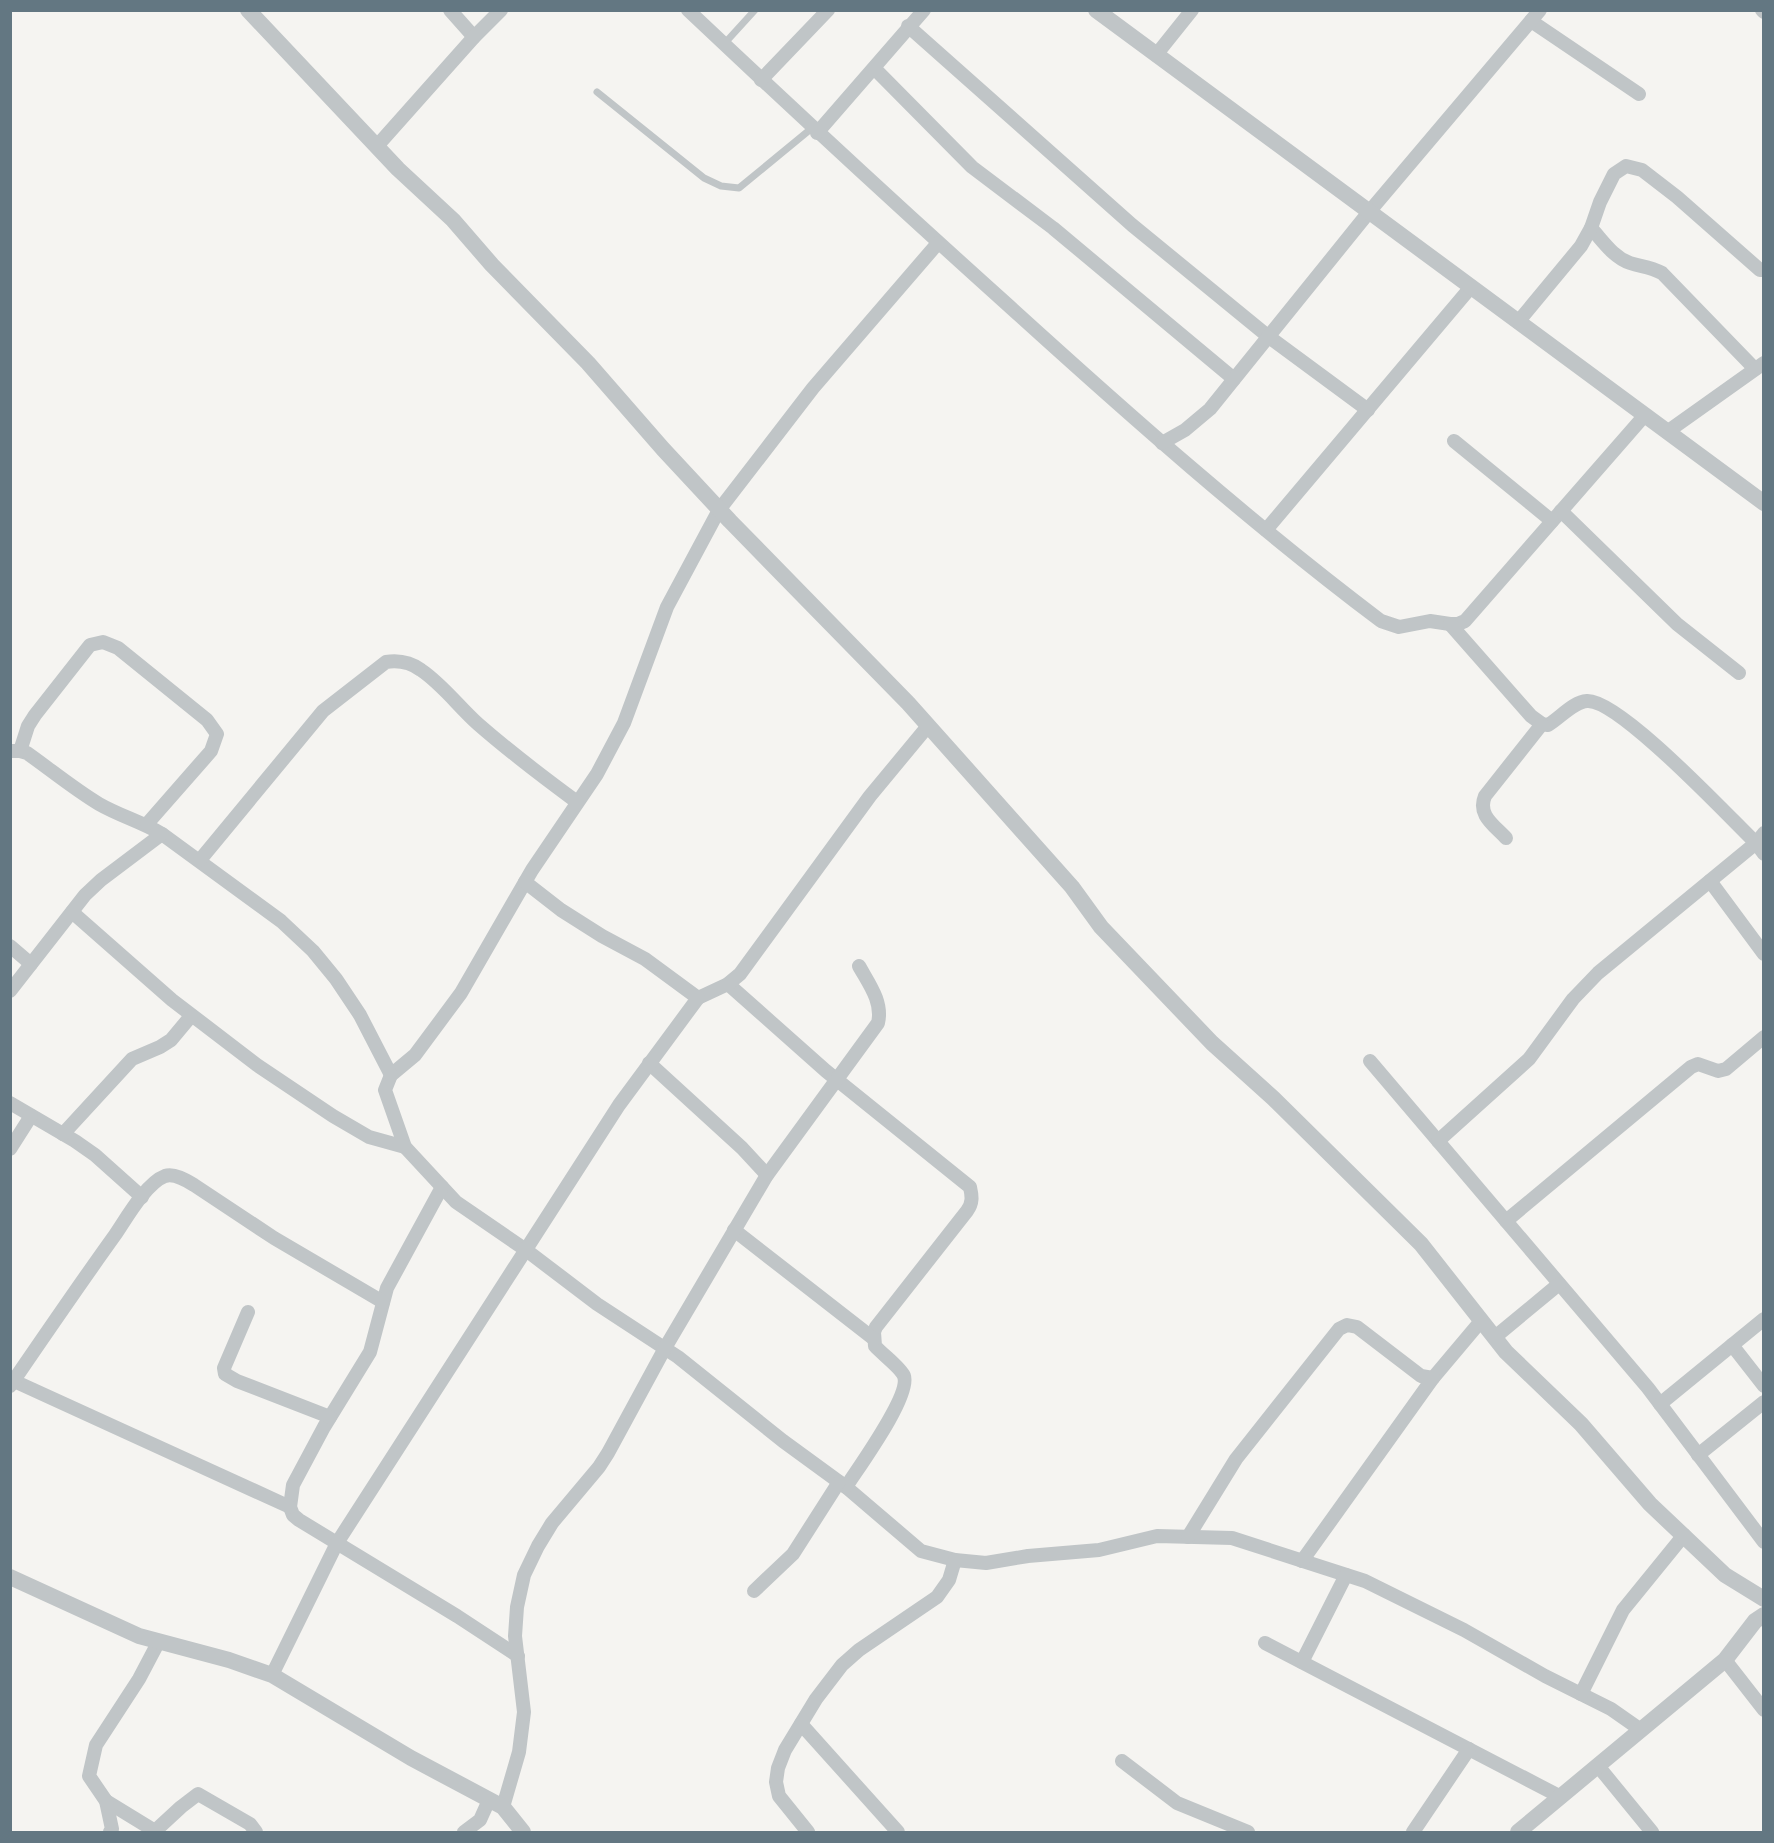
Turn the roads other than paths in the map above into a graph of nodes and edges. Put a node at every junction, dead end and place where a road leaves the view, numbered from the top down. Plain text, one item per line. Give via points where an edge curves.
1 (248, 10) edge
2 (450, 10) edge
3 (501, 10) edge
4 (688, 10) edge
5 (755, 10) edge
6 (828, 10) edge
7 (924, 10) edge
8 (1096, 10) edge
9 (1192, 10) edge
10 (1536, 16) edge
11 (909, 26) junction
12 (474, 37) junction
13 (724, 44) junction
14 (1156, 55) junction
15 (874, 69) junction
16 (761, 80) junction
17 (597, 93) dead end
18 (1639, 94) dead end
19 (815, 131) junction
20 (377, 146) junction
21 (1369, 212) junction
22 (1591, 228) junction
23 (938, 243) junction
24 (1764, 270) edge
25 (1472, 288) junction
26 (1518, 322) junction
27 (1269, 337) junction
28 (1759, 366) edge
29 (1234, 380) junction
30 (1368, 410) junction
31 (1645, 415) junction
32 (1667, 432) junction
33 (1454, 441) dead end
34 (1162, 442) junction
35 (1764, 503) edge
36 (720, 510) junction
37 (1557, 516) junction
38 (1266, 530) junction
39 (1450, 624) junction
40 (1739, 673) dead end
41 (1542, 724) junction
42 (928, 726) junction
43 (15, 751) edge
44 (577, 802) junction
45 (147, 824) junction
46 (162, 834) junction
47 (1506, 838) dead end
48 (1761, 843) edge
49 (200, 860) junction
50 (1710, 881) junction
51 (525, 882) junction
52 (72, 912) junction
53 (10, 946) edge
54 (1764, 954) edge
55 (31, 964) junction
56 (859, 966) dead end
57 (728, 984) junction
58 (10, 991) edge
59 (698, 998) junction
60 (191, 1016) junction
61 (1764, 1037) edge
62 (1370, 1061) dead end
63 (649, 1063) junction
64 (391, 1075) junction
65 (836, 1079) junction
66 (10, 1103) edge
67 (31, 1116) junction
68 (63, 1134) junction
69 (1438, 1141) junction
70 (405, 1147) junction
71 (10, 1149) edge
72 (767, 1175) junction
73 (442, 1187) junction
74 (142, 1197) junction
75 (1506, 1221) junction
76 (734, 1230) junction
77 (526, 1250) junction
78 (1559, 1284) junction
79 (383, 1302) junction
80 (248, 1312) dead end
81 (1764, 1319) edge
82 (1481, 1321) junction
83 (1495, 1337) junction
84 (874, 1339) junction
85 (1732, 1345) junction
86 (665, 1348) junction
87 (1433, 1378) junction
88 (12, 1384) edge
89 (1764, 1386) edge
90 (1764, 1402) edge
91 (1660, 1404) junction
92 (330, 1417) junction
93 (1698, 1455) junction
94 (843, 1484) junction
95 (290, 1508) junction
96 (1684, 1535) junction
97 (1188, 1537) junction
98 (1764, 1542) edge
99 (337, 1543) junction
100 (955, 1560) junction
101 (1302, 1561) junction
102 (1346, 1575) junction
103 (10, 1577) edge
104 (754, 1591) dead end
105 (1764, 1599) edge
106 (1764, 1615) edge
107 (159, 1641) junction
108 (1265, 1643) dead end
109 (518, 1656) junction
110 (1725, 1660) junction
111 (1302, 1662) junction
112 (272, 1675) junction
113 (1581, 1694) junction
114 (1764, 1710) edge
115 (801, 1724) junction
116 (1641, 1731) junction
117 (1469, 1749) junction
118 (1122, 1761) dead end
119 (1598, 1766) junction
120 (1561, 1797) junction
121 (106, 1801) junction
122 (496, 1804) junction
123 (110, 1833) edge
124 (256, 1833) edge
125 (464, 1833) edge
126 (523, 1833) edge
127 (808, 1833) edge
128 (898, 1833) edge
129 (1248, 1833) edge
130 (1413, 1833) edge
131 (1518, 1833) edge
132 (1652, 1833) edge

1 - 20 street
2 - 12 street
3 - 12 street
4 - 13 street
5 - 13 lane
6 - 16 street
7 - 11 street
8 - 14 street
9 - 14 street
10 - 18 street
10 - 21 street
11 - 15 street
11 - 27 street via 1132,225
12 - 20 street
13 - 16 street
14 - 21 street
15 - 19 street
15 - 29 street via 972,167 1053,228
16 - 19 street
17 - 19 lane via 704,178 721,186 739,188
19 - 23 street
20 - 36 street via 588,363
21 - 25 street
21 - 27 street
22 - 24 street via 1614,174 1626,166 1642,170
22 - 26 street via 1581,246
22 - 28 street via 1614,254 1662,273
23 - 34 street
23 - 36 street via 813,388
25 - 26 street
25 - 30 street
26 - 31 street
27 - 29 street
27 - 30 street
28 - 32 street
29 - 34 street via 1210,409 1185,430
30 - 38 street
31 - 32 street
31 - 37 street
32 - 35 street
33 - 37 street
34 - 38 street
36 - 42 street
36 - 44 street via 667,607 624,723
37 - 39 street via 1465,621
37 - 40 street via 1677,624
38 - 39 street via 1381,621 1399,627 1430,621
39 - 41 street
41 - 47 street via 1481,805 1483,813
41 - 48 street via 1587,701 1607,707 1638,729
42 - 57 street via 870,796 740,974
42 - 82 street via 1072,887 1101,927 1212,1043 1421,1244
43 - 45 street via 27,753 99,803
43 - 45 street via 35,715 90,645 103,642 118,648 207,720 217,734 211,751
44 - 49 street via 493,737 422,670 397,660 386,662 322,711
44 - 51 street
45 - 46 street
46 - 49 street
46 - 52 street via 101,880
48 - 50 street
49 - 64 street via 314,951 360,1015
50 - 54 street
50 - 69 street via 1598,973 1573,999 1529,1059
51 - 59 street via 561,910 645,959
51 - 64 street via 461,993 415,1055
52 - 55 street
52 - 60 street
53 - 55 street
55 - 58 street
56 - 65 street via 881,1012 878,1023
57 - 59 street
57 - 65 street
59 - 63 street
60 - 68 street via 171,1040 132,1059
60 - 70 street via 333,1116 369,1137
61 - 75 street via 1726,1069 1718,1071 1698,1064 1691,1067
62 - 69 street
63 - 72 street
63 - 77 street
64 - 70 street via 385,1090
65 - 72 street
65 - 84 street via 970,1188 972,1195 967,1211 876,1327
66 - 67 street
67 - 68 street
67 - 71 street
68 - 74 street
69 - 75 street
70 - 73 street
72 - 76 street
73 - 77 street via 456,1202
73 - 79 street via 395,1269
74 - 79 street via 167,1175 182,1178
74 - 88 street
75 - 78 street
76 - 84 street
76 - 86 street
77 - 86 street via 597,1304
77 - 99 street
78 - 83 street
78 - 91 street
79 - 92 street via 369,1352
80 - 92 street via 224,1368 225,1374
81 - 85 street
82 - 83 street
82 - 87 street
83 - 96 street via 1581,1424 1650,1504
84 - 94 street via 875,1346 904,1375 905,1382 898,1406
85 - 89 street
85 - 91 street
86 - 94 street
86 - 109 street via 608,1453 552,1523 524,1575 517,1607
87 - 97 street via 1421,1376 1357,1327 1347,1325 1339,1329 1236,1459
87 - 101 street
88 - 95 street
90 - 93 street
91 - 93 street
92 - 95 street via 293,1485
93 - 98 street
94 - 100 street via 921,1551
94 - 104 street via 793,1554
95 - 99 street via 299,1520
96 - 105 street via 1725,1575
96 - 113 street via 1623,1610
97 - 100 street via 1157,1536 1099,1550 986,1563
97 - 101 street via 1232,1538
99 - 109 street
99 - 112 street
100 - 115 street via 943,1591 842,1665
101 - 102 street
102 - 111 street
102 - 113 street via 1464,1630
103 - 107 street
106 - 110 street
107 - 112 street
107 - 121 street via 96,1745 88,1776
108 - 111 street
109 - 122 street via 524,1712 519,1752
110 - 114 street
110 - 116 street
111 - 117 street
112 - 122 street
113 - 116 street
115 - 127 street via 785,1750 776,1782 779,1796
115 - 128 street
116 - 119 street
117 - 120 street
117 - 130 street
118 - 129 street via 1177,1803
119 - 120 street
119 - 132 street
120 - 131 street
121 - 123 street
121 - 124 street via 154,1831 198,1794 250,1824
122 - 125 street
122 - 126 street

